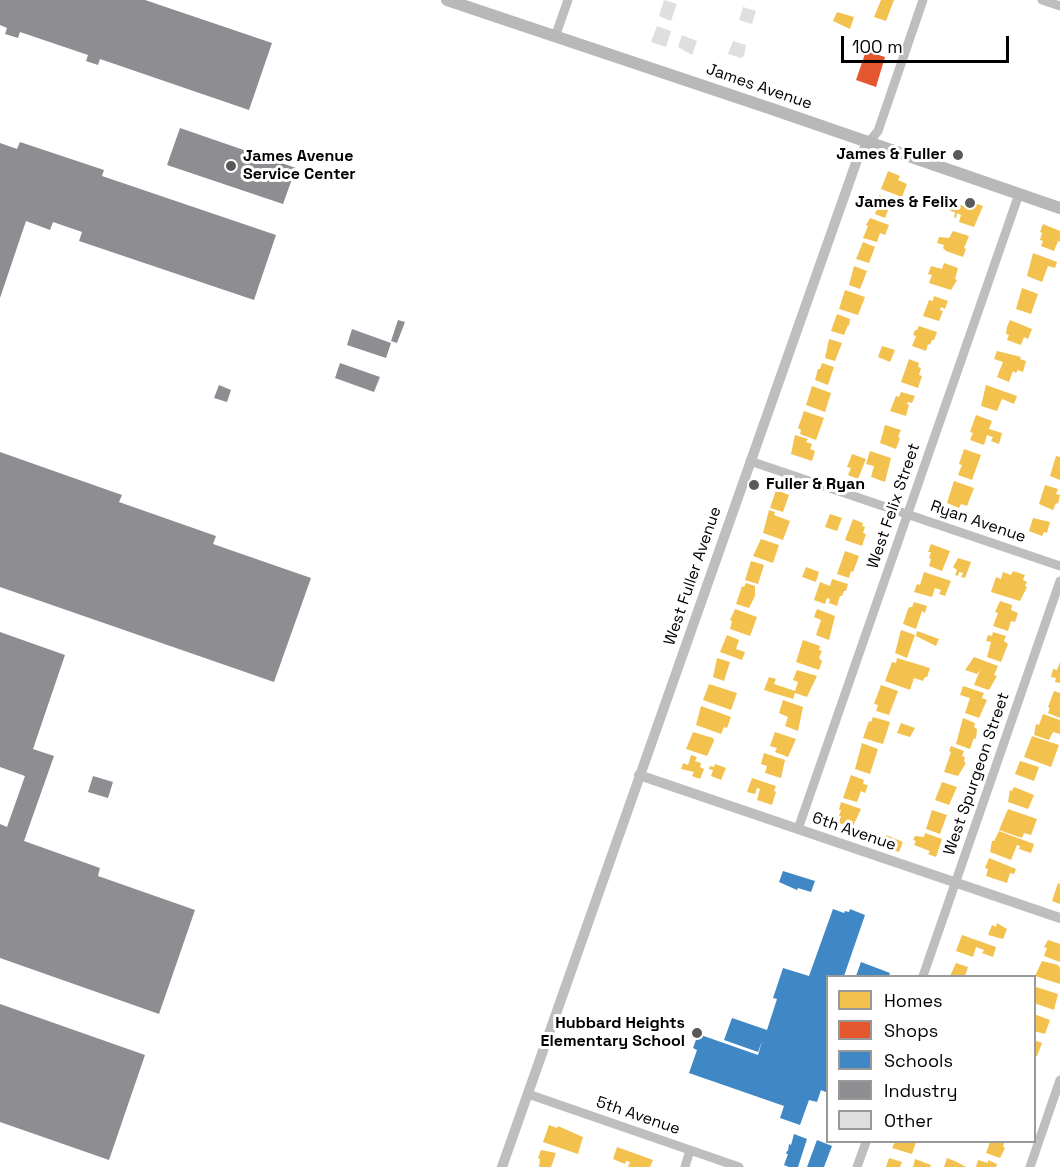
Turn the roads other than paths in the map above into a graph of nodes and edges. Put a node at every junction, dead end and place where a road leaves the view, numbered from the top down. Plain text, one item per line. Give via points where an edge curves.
1 (447, 0) edge
2 (568, 0) edge
3 (923, 0) edge
4 (1042, 0) edge
5 (1060, 6) edge
6 (555, 37) junction
7 (868, 143) junction
8 (1020, 195) junction
9 (1060, 208) edge
10 (750, 461) junction
11 (907, 514) junction
12 (1060, 566) edge
13 (1060, 581) edge
14 (639, 774) junction
15 (798, 829) junction
16 (956, 883) junction
17 (1060, 918) edge
18 (923, 975) edge
19 (1060, 1080) edge
20 (528, 1094) junction
21 (866, 1143) edge
22 (690, 1150) junction
23 (502, 1167) edge
24 (685, 1167) edge
25 (739, 1167) edge
26 (857, 1167) edge
27 (1030, 1167) edge

1 - 6 main road, James Avenue
2 - 6 street
3 - 7 street, West Fuller Avenue via 878,131
4 - 5 street
6 - 7 main road, James Avenue
7 - 8 main road, James Avenue
7 - 10 street, West Fuller Avenue via 857,160
8 - 9 main road, James Avenue
8 - 11 street, West Felix Street
10 - 11 street, Ryan Avenue
10 - 14 street, West Fuller Avenue
11 - 12 street, Ryan Avenue
11 - 15 street, West Felix Street
13 - 16 street, West Spurgeon Street
14 - 15 street, 6th Avenue
14 - 20 street, West Fuller Avenue
15 - 16 street, 6th Avenue
16 - 17 street, 6th Avenue
16 - 18 street, West Spurgeon Street
19 - 27 street
20 - 22 street, 5th Avenue
20 - 23 street, West Fuller Avenue
21 - 26 street
22 - 24 street
22 - 25 street, 5th Avenue

